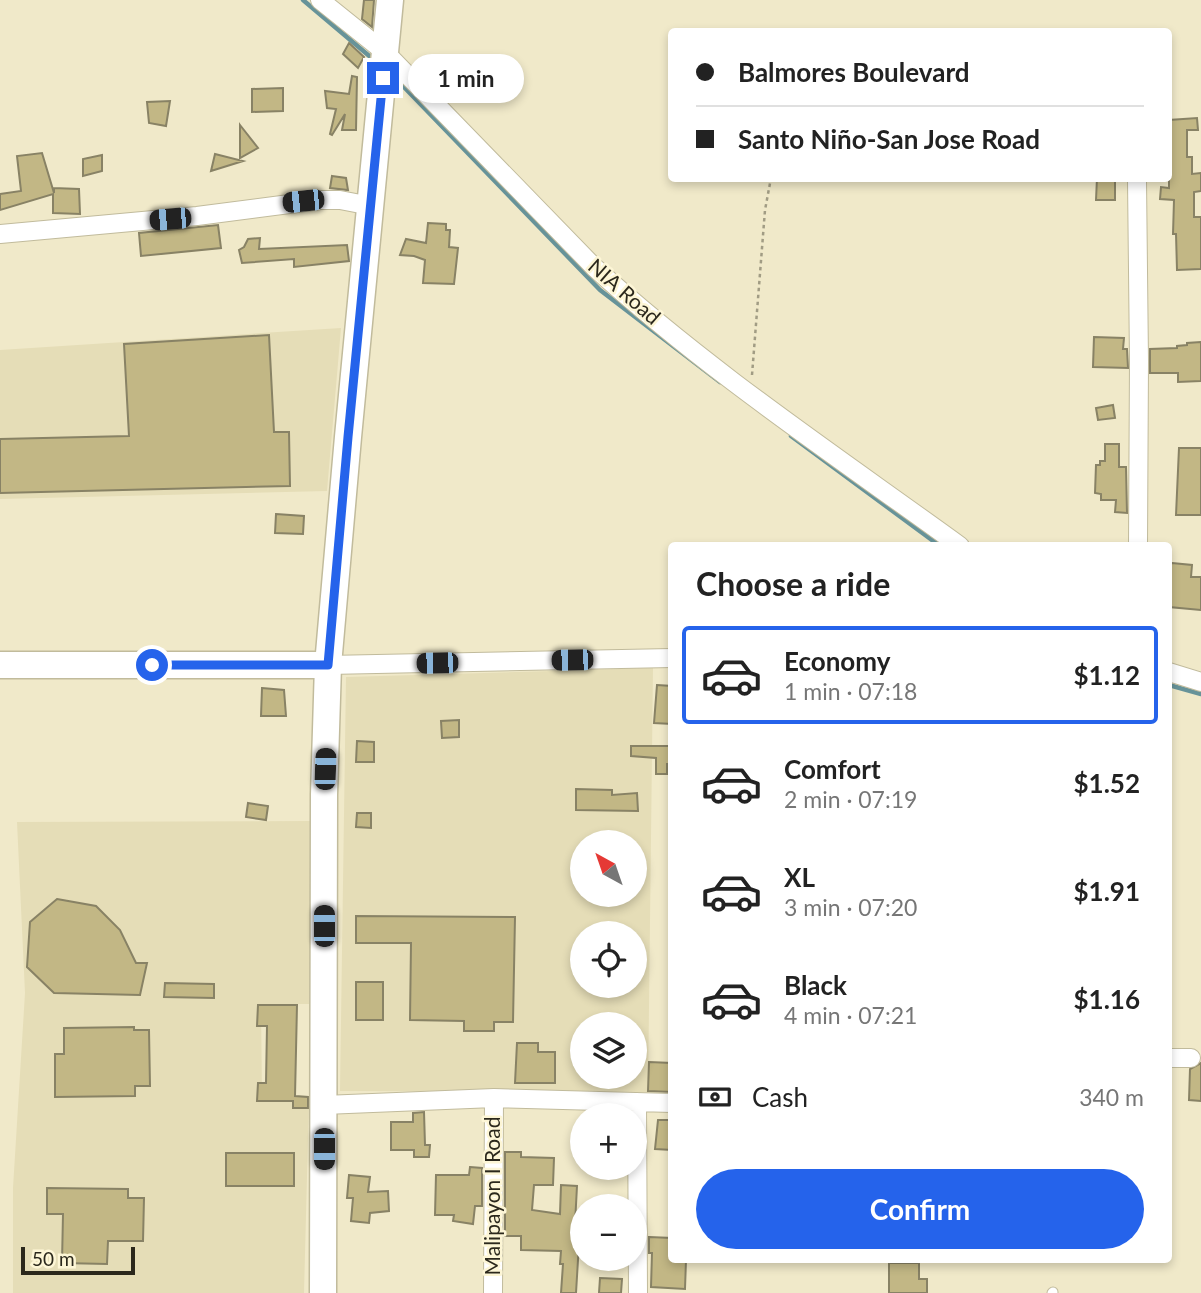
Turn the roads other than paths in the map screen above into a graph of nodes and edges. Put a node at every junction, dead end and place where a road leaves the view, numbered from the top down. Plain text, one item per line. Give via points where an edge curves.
1 (320, 0) edge
2 (390, 0) edge
3 (386, 54) junction
4 (1137, 182) edge
5 (372, 206) junction
6 (0, 234) edge
7 (955, 542) edge
8 (1138, 542) edge
9 (668, 658) edge
10 (0, 665) edge
11 (328, 665) junction
12 (1172, 673) edge
13 (1199, 680) edge
14 (1172, 1058) edge
15 (1191, 1058) dead end
16 (494, 1098) junction
17 (637, 1102) junction
18 (668, 1103) edge
19 (324, 1105) junction
20 (323, 1293) edge
21 (492, 1293) edge
22 (638, 1293) edge

1 - 3 street, NIA Road
2 - 3 main road
3 - 5 main road
3 - 7 street, NIA Road via 630,300
4 - 8 street
5 - 6 street via 320,200
5 - 11 main road
9 - 11 street
10 - 11 main road
11 - 19 main road
12 - 13 street
14 - 15 street
16 - 17 street
16 - 19 street
16 - 21 street, Malipayon I Road
17 - 18 street
17 - 22 street
19 - 20 main road

